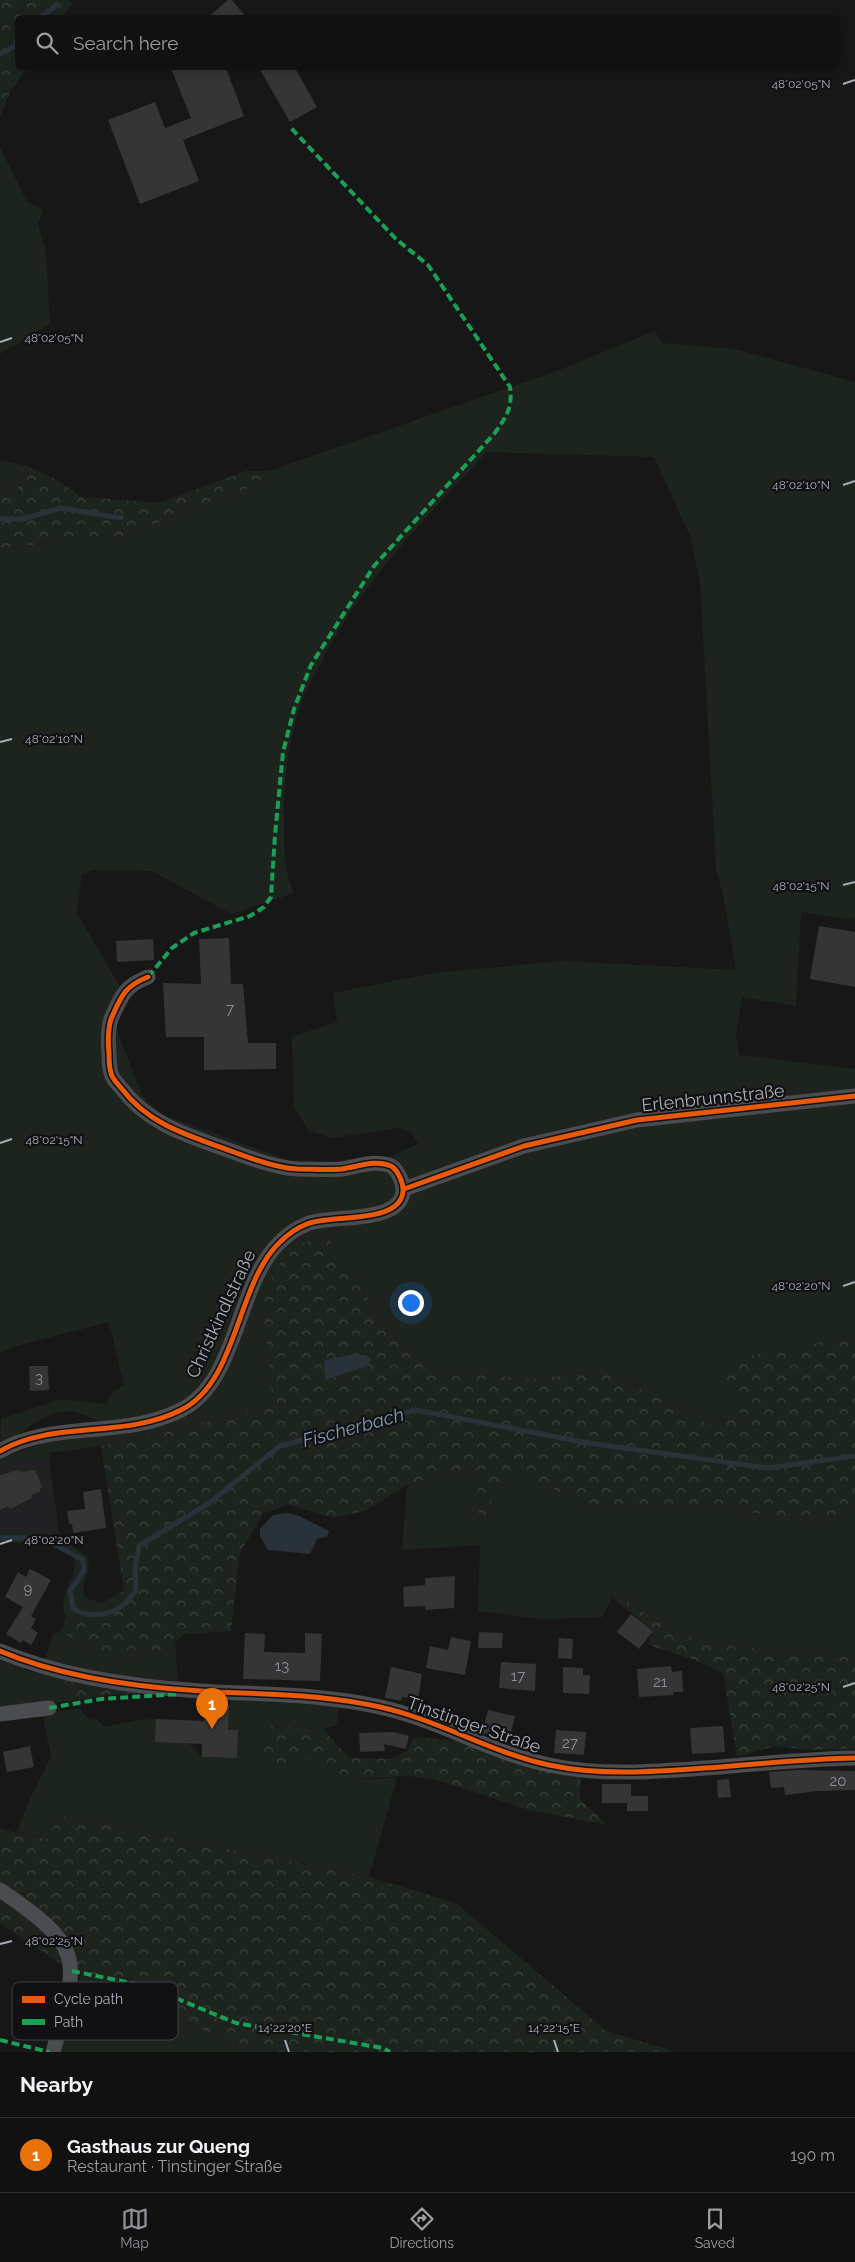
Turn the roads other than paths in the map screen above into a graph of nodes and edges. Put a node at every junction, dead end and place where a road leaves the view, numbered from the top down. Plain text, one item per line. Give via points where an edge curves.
1 (148, 977) dead end
2 (855, 1096) edge
3 (404, 1189) junction
4 (0, 1451) edge
5 (0, 1651) edge
6 (49, 1708) dead end
7 (0, 1714) edge
8 (855, 1758) edge
9 (0, 1890) edge
10 (71, 1982) edge

1 - 3 street via 131,984 120,999 109,1025 111,1076 133,1104 156,1122 182,1133 236,1153 294,1168 341,1169 373,1163 392,1167
2 - 3 street, Erlenbrunnstraße via 637,1120 524,1146
3 - 4 street, Christkindlstraße via 401,1200 390,1210 365,1217 337,1217 308,1223 287,1235 273,1249 261,1268 214,1376 195,1402 156,1421 105,1430 53,1433
5 - 8 street, Tinstinger Straße via 30,1664 61,1672 142,1685 366,1704 408,1714 550,1766 586,1770 675,1770
6 - 7 street
9 - 10 street via 39,1917 58,1935 68,1953

